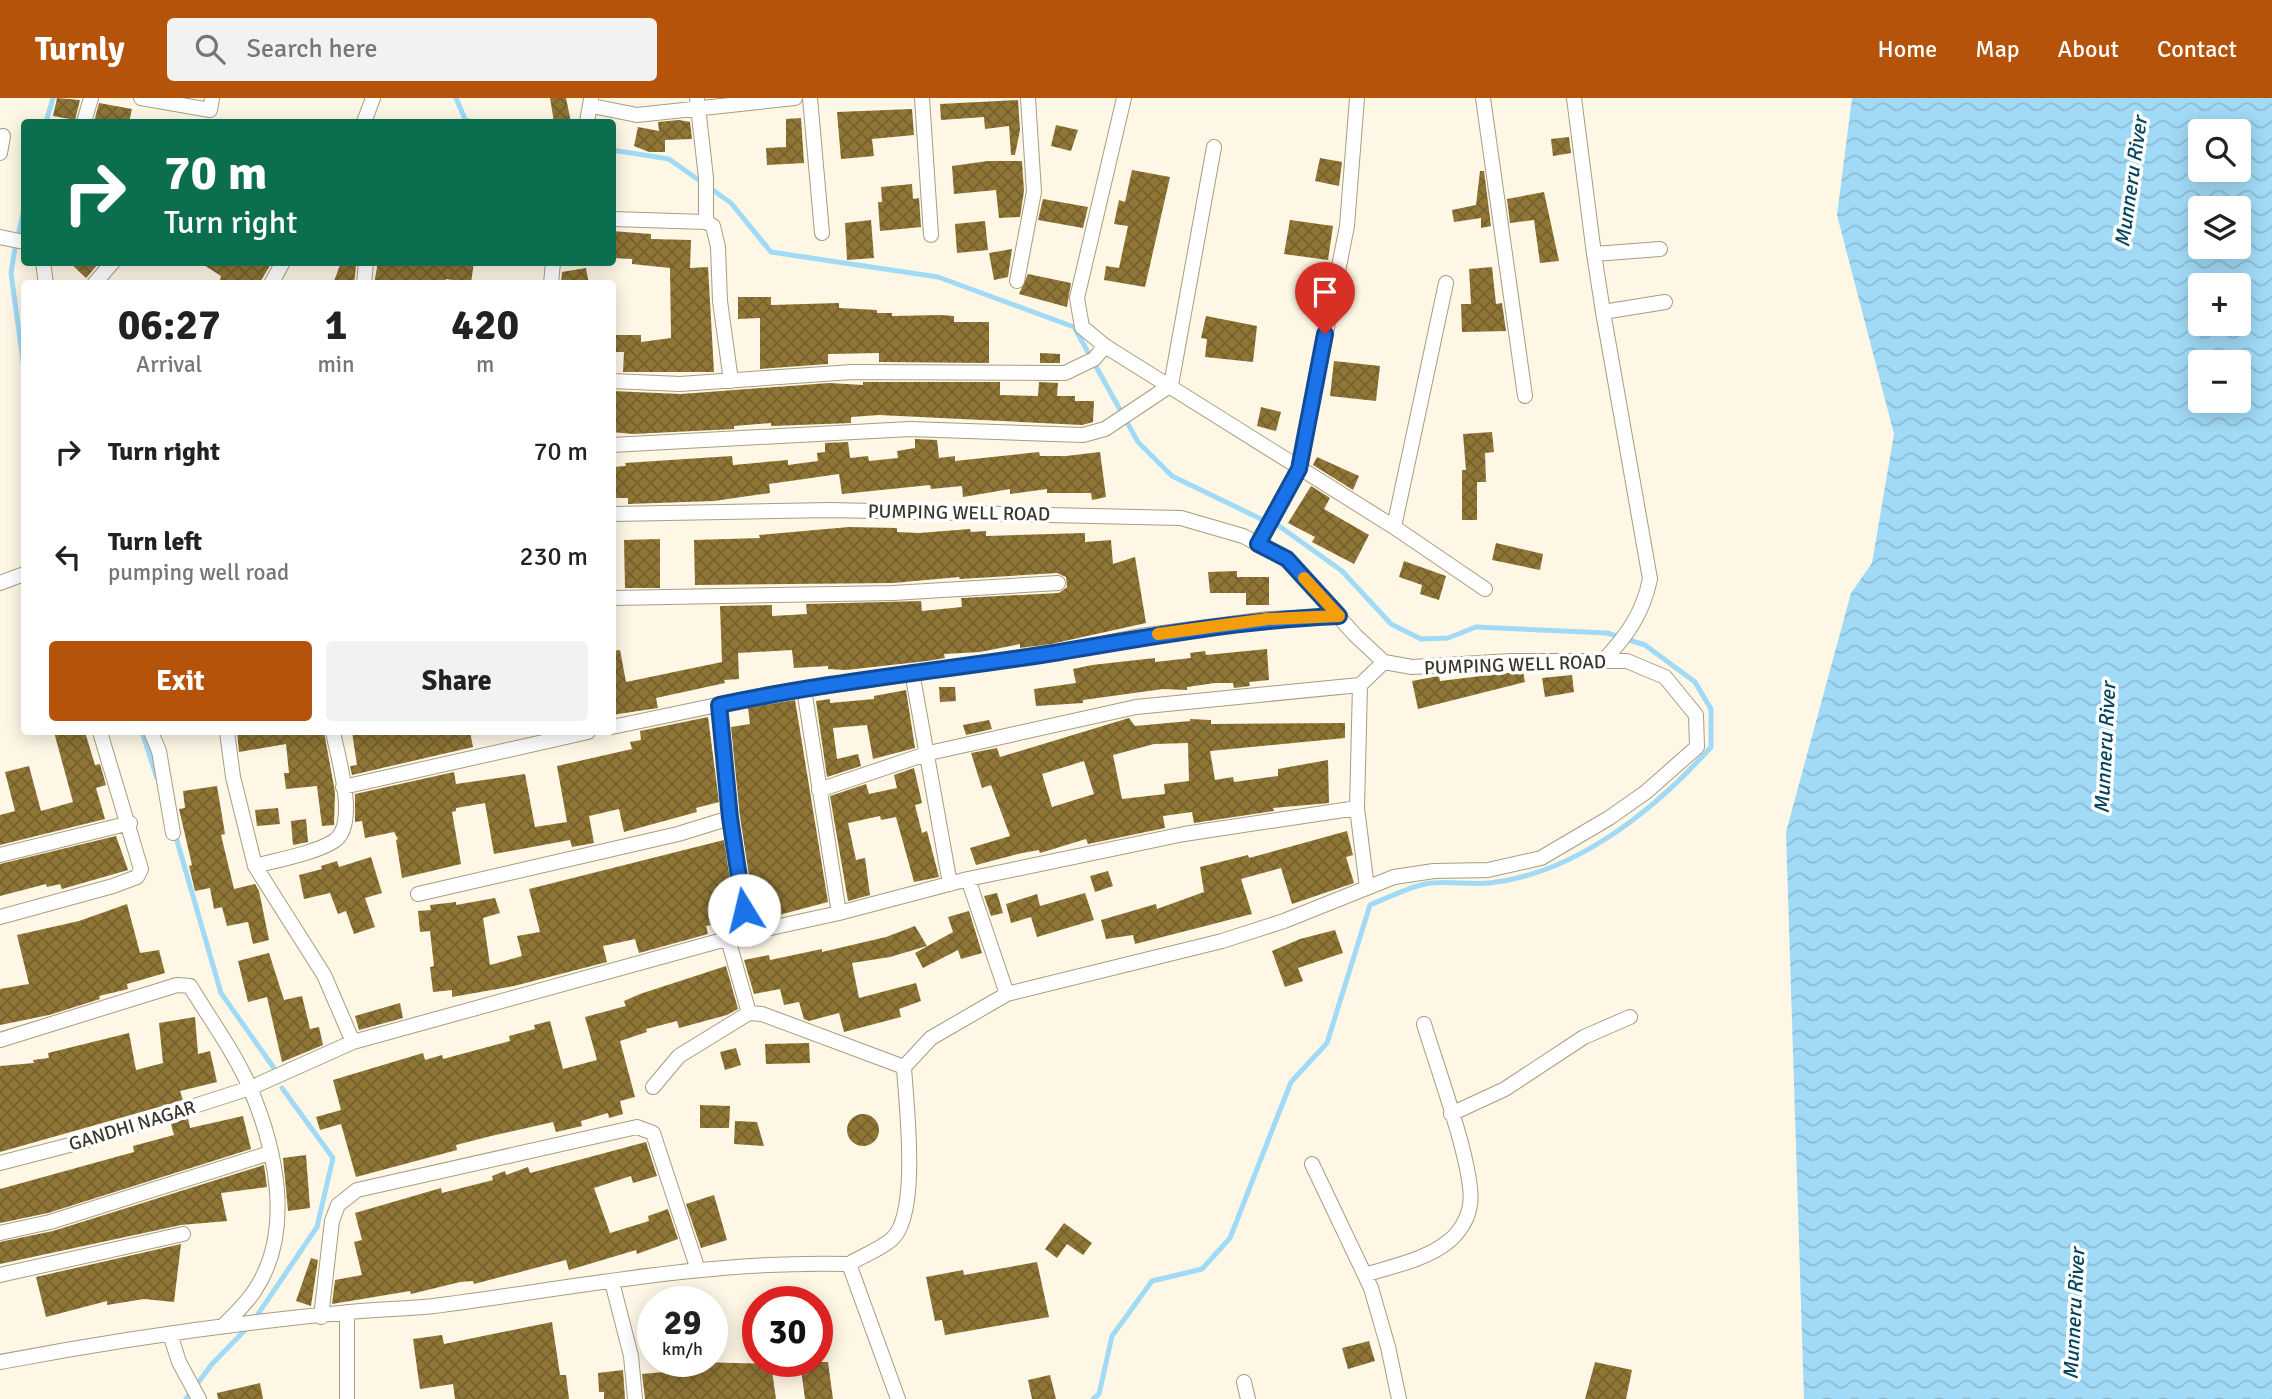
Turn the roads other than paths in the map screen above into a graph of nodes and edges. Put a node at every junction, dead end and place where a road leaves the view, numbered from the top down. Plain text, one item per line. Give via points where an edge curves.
1 (91, 98) edge
2 (141, 98) edge
3 (223, 98) edge
4 (373, 98) edge
5 (795, 98) edge
6 (810, 98) edge
7 (922, 98) edge
8 (1028, 98) edge
9 (1124, 98) edge
10 (1357, 98) edge
11 (1483, 98) edge
12 (1574, 98) edge
13 (591, 102) edge
14 (697, 103) edge
15 (210, 110) edge
16 (85, 119) edge
17 (365, 119) edge
18 (3, 136) dead end
19 (1214, 147) dead end
20 (0, 153) edge
21 (616, 219) edge
22 (706, 222) junction
23 (822, 233) dead end
24 (931, 235) dead end
25 (3, 237) edge
26 (21, 241) edge
27 (1660, 249) dead end
28 (1594, 254) junction
29 (110, 266) edge
30 (97, 280) edge
31 (1017, 281) dead end
32 (1446, 283) dead end
33 (1665, 302) dead end
34 (1604, 312) junction
35 (1105, 346) junction
36 (731, 380) junction
37 (616, 381) edge
38 (1171, 385) junction
39 (1525, 396) dead end
40 (616, 445) edge
41 (1299, 469) junction
42 (616, 514) edge
43 (1394, 527) junction
44 (1258, 544) junction
45 (21, 575) edge
46 (0, 583) edge
47 (1058, 583) dead end
48 (1485, 589) dead end
49 (616, 598) edge
50 (1339, 616) junction
51 (1603, 661) junction
52 (1384, 662) junction
53 (912, 672) junction
54 (1360, 685) junction
55 (804, 688) junction
56 (719, 705) junction
57 (616, 726) edge
58 (101, 735) edge
59 (152, 735) edge
60 (227, 735) edge
61 (334, 735) edge
62 (576, 735) edge
63 (929, 753) junction
64 (343, 787) junction
65 (819, 790) junction
66 (1357, 808) junction
67 (730, 818) junction
68 (130, 823) junction
69 (173, 833) dead end
70 (0, 855) edge
71 (255, 866) junction
72 (968, 879) junction
73 (950, 884) junction
74 (1367, 888) junction
75 (418, 894) dead end
76 (839, 914) junction
77 (0, 917) edge
78 (747, 933) junction
79 (728, 940) junction
80 (1007, 994) junction
81 (749, 1013) junction
82 (1630, 1017) dead end
83 (1424, 1024) dead end
84 (0, 1040) edge
85 (353, 1042) junction
86 (904, 1067) junction
87 (257, 1085) junction
88 (653, 1087) dead end
89 (1451, 1114) junction
90 (270, 1153) junction
91 (0, 1163) edge
92 (1312, 1164) dead end
93 (0, 1233) edge
94 (183, 1234) dead end
95 (849, 1264) junction
96 (698, 1270) junction
97 (0, 1275) edge
98 (1364, 1275) junction
99 (612, 1282) junction
100 (347, 1312) junction
101 (321, 1317) junction
102 (229, 1326) junction
103 (170, 1334) junction
104 (0, 1362) edge
105 (1244, 1382) dead end
106 (199, 1398) edge
107 (347, 1399) edge
108 (635, 1399) edge
109 (898, 1399) edge
110 (1248, 1399) edge
111 (1399, 1399) edge

1 - 16 street
2 - 15 street
3 - 15 street
4 - 17 street
5 - 14 street
6 - 23 street
7 - 24 street
8 - 31 street via 1034,191
9 - 35 street via 1077,298 1082,327
10 - 41 street via 1347,226
11 - 39 street
12 - 28 street
13 - 14 street via 637,115
14 - 22 street
18 - 20 street
19 - 38 street
21 - 22 street
22 - 36 street via 716,234
25 - 26 street
27 - 28 street
28 - 34 street
29 - 30 street
32 - 43 street
33 - 34 street
34 - 51 street via 1650,579 1635,624
35 - 36 street via 1094,359 1065,373 852,372
35 - 38 street
36 - 37 street
38 - 40 street via 1105,429 1083,435 910,429
38 - 41 street
41 - 43 street
41 - 44 street
42 - 44 street, PUMPING WELL ROAD via 830,510 1181,518
43 - 48 street
44 - 50 street, PUMPING WELL ROAD via 1287,559
45 - 46 street
47 - 49 street via 893,593
50 - 52 street, PUMPING WELL ROAD
50 - 53 street via 1268,619
51 - 52 street, PUMPING WELL ROAD via 1412,667
51 - 74 street, PUMPING WELL ROAD via 1627,661 1665,677 1696,715 1697,747 1627,806 1541,858 1488,870 1394,877
52 - 54 street
53 - 55 street
53 - 63 street
54 - 63 street via 1136,707
54 - 66 street
55 - 56 street
55 - 65 street
56 - 57 street
56 - 67 street
58 - 68 street
59 - 69 street
60 - 71 street
61 - 64 street
62 - 64 street
63 - 65 street
63 - 73 street
64 - 71 street via 348,814 344,832 333,842
65 - 76 street
66 - 72 street, GANDHI NAGAR via 1184,834
66 - 74 street
67 - 75 street
67 - 78 street
68 - 70 street
68 - 77 street via 141,869 137,877
71 - 85 street via 324,975
72 - 73 street, GANDHI NAGAR
72 - 80 street
73 - 76 street, GANDHI NAGAR
74 - 80 street, PUMPING WELL ROAD via 1222,941
76 - 78 street, GANDHI NAGAR
78 - 79 street, GANDHI NAGAR
79 - 81 street
79 - 85 street, GANDHI NAGAR
80 - 86 street, PUMPING WELL ROAD via 931,1038
81 - 86 street
81 - 88 street via 679,1056
82 - 89 street via 1584,1037 1505,1089
83 - 89 street
84 - 87 street via 177,985 190,986
85 - 87 street, GANDHI NAGAR
86 - 95 street via 911,1180 902,1216 894,1238
87 - 90 street
87 - 91 street, GANDHI NAGAR via 89,1140
89 - 98 street via 1468,1181 1470,1204 1462,1227 1424,1256
90 - 93 street via 50,1222
90 - 102 street via 278,1205 274,1247 256,1290
92 - 98 street
94 - 97 street
95 - 96 street via 800,1262
95 - 109 street
96 - 99 street
96 - 101 street via 653,1133 637,1127 357,1190 338,1205 332,1221
98 - 111 street
99 - 100 street
99 - 108 street via 631,1356
100 - 101 street
100 - 107 street
101 - 102 street
102 - 103 street
103 - 104 street
103 - 106 street
105 - 110 street

